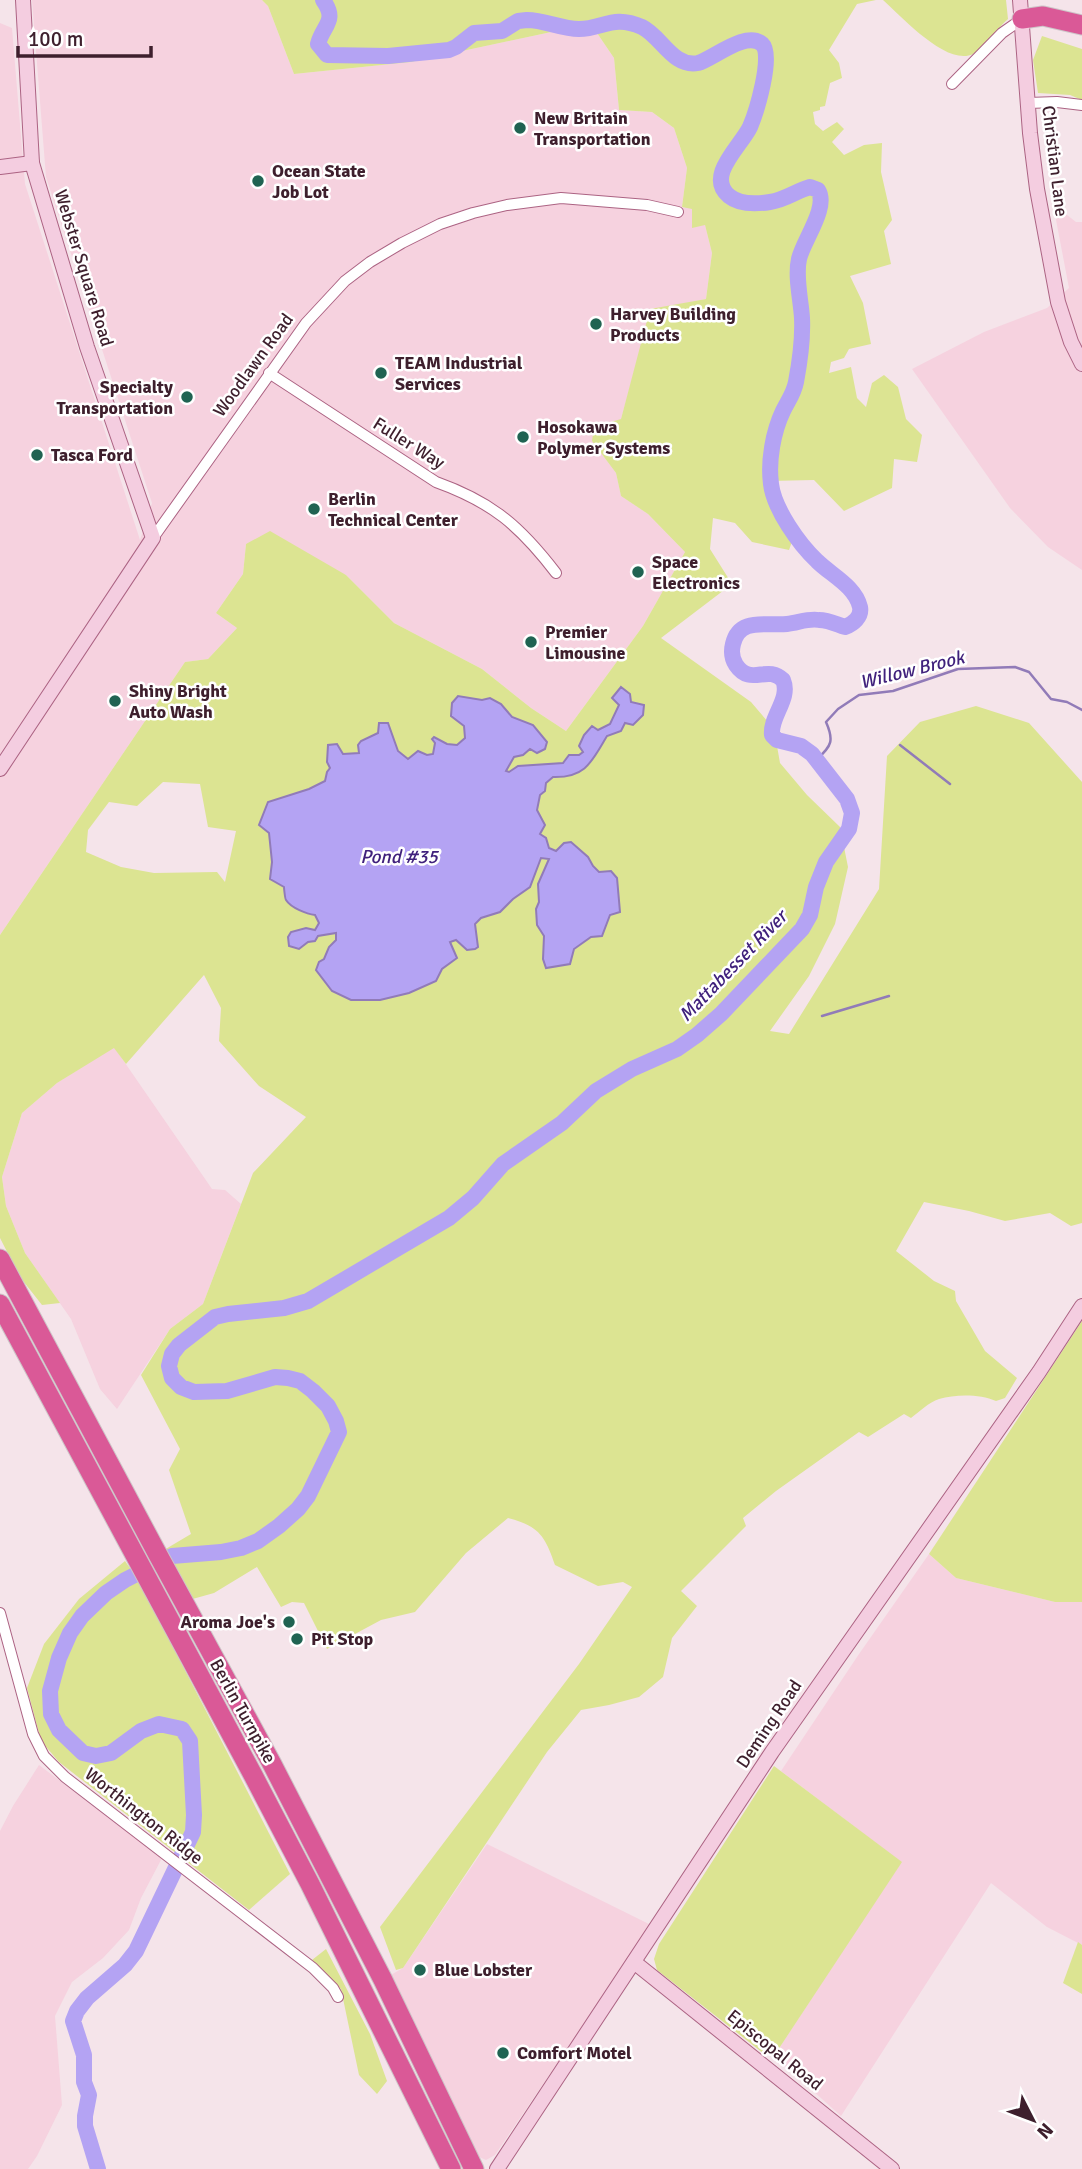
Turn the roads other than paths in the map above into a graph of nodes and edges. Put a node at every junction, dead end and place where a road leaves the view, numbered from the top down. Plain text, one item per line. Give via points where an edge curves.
1 (23, 0) edge
2 (1021, 10) edge
3 (1082, 25) edge
4 (952, 84) dead end
5 (1028, 103) junction
6 (1082, 105) edge
7 (32, 163) junction
8 (0, 167) edge
9 (678, 212) dead end
10 (1082, 364) edge
11 (270, 373) junction
12 (153, 538) junction
13 (556, 573) dead end
14 (0, 769) edge
15 (0, 1259) edge
16 (0, 1304) edge
17 (1082, 1306) edge
18 (0, 1613) edge
19 (634, 1962) junction
20 (338, 1997) dead end
21 (451, 2169) edge
22 (474, 2169) edge
23 (496, 2169) edge
24 (892, 2169) edge

1 - 7 street, Webster Square Road
2 - 3 highway
2 - 4 street
2 - 5 street, Christian Lane
5 - 6 street
5 - 10 street, Christian Lane via 1058,302
7 - 8 street
7 - 12 street, Webster Square Road via 87,347
9 - 11 street, Woodlawn Road via 561,198 508,205 440,224 345,281 306,323
11 - 12 street, Woodlawn Road
11 - 13 street, Fuller Way via 436,482 496,510 532,542
12 - 14 street, Woodlawn Road
15 - 22 highway, Berlin Turnpike via 279,1776
16 - 21 highway, Berlin Turnpike via 310,1884
17 - 19 street, Deming Road via 772,1752
18 - 20 street, Worthington Ridge via 33,1734 44,1756 313,1968
19 - 23 street, Deming Road
19 - 24 street, Episcopal Road

